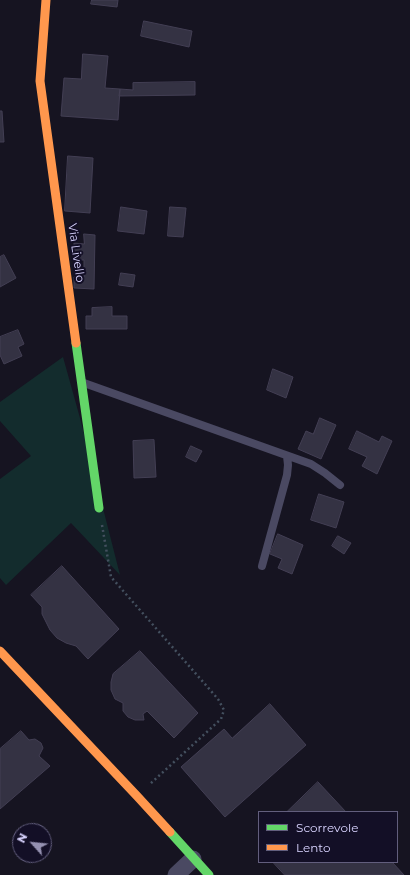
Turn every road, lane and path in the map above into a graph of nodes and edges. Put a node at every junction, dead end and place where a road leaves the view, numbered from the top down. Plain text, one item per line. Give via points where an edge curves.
1 (46, 0) edge
2 (82, 382) junction
3 (288, 456) junction
4 (340, 485) dead end
5 (99, 508) joint
6 (262, 566) dead end
7 (0, 651) edge
8 (137, 796) junction
9 (193, 859) junction
10 (176, 875) edge
11 (209, 875) edge

1 - 2 street, Via Livello via 40,81
2 - 3 lane
2 - 5 street, Via Livello
3 - 4 lane via 311,464
3 - 6 lane via 288,475
5 - 8 path via 112,577 218,699 224,710 221,719
7 - 8 street
8 - 9 street
9 - 10 street
9 - 11 street

